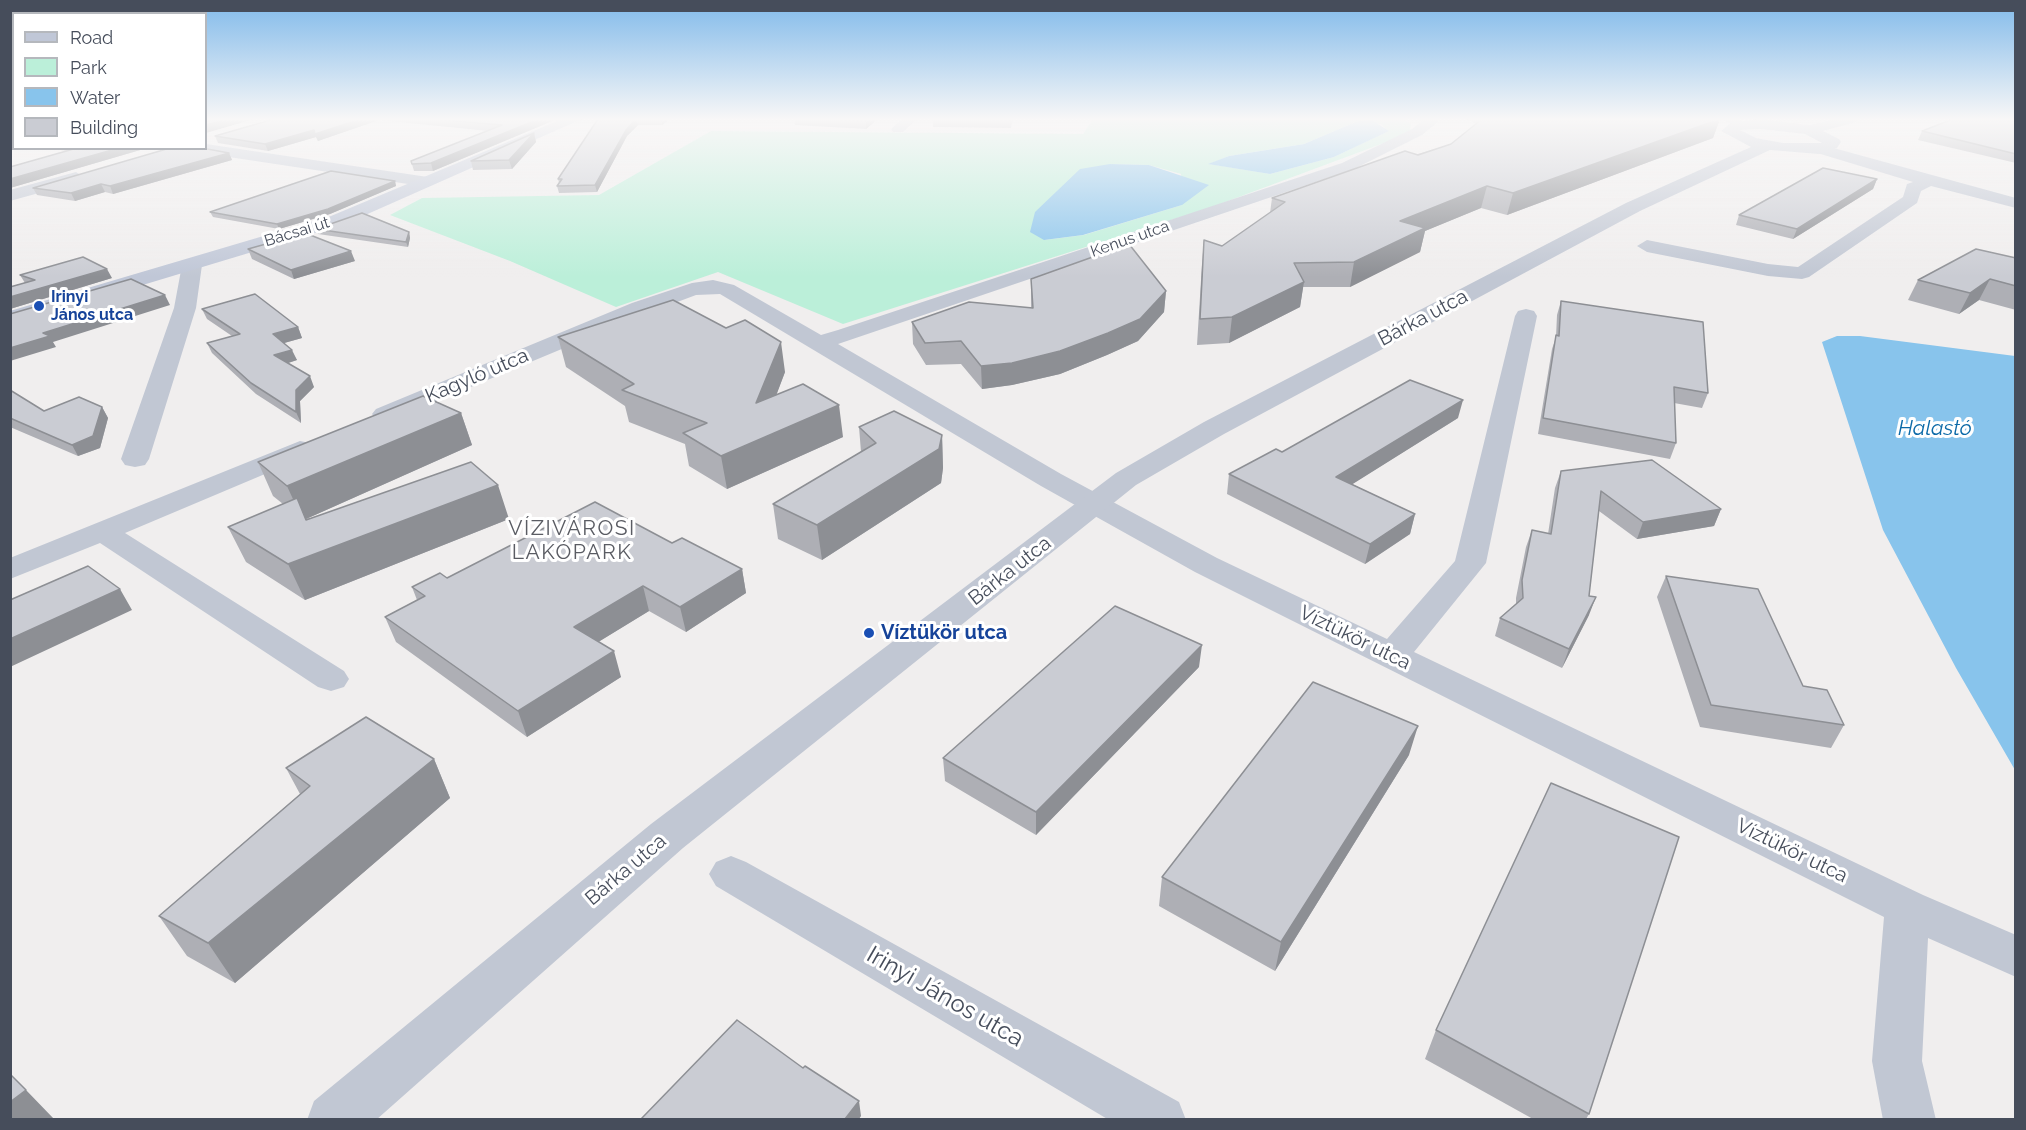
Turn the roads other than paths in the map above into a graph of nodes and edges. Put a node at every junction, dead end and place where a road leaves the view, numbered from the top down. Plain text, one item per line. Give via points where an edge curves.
1 (360, 172) edge
2 (452, 172) edge
3 (1331, 172) edge
4 (1684, 172) edge
5 (1897, 172) edge
6 (88, 174) edge
7 (1929, 181) junction
8 (428, 182) junction
9 (2016, 189) edge
10 (10, 196) edge
11 (1984, 196) junction
12 (2016, 203) edge
13 (1647, 246) dead end
14 (192, 265) junction
15 (713, 286) joint
16 (1526, 316) dead end
17 (10, 318) edge
18 (817, 343) junction
19 (360, 424) edge
20 (327, 438) edge
21 (135, 459) dead end
22 (1094, 502) junction
23 (102, 531) junction
24 (10, 570) edge
25 (1392, 656) junction
26 (331, 679) dead end
27 (730, 874) dead end
28 (1907, 908) junction
29 (2016, 957) edge
30 (334, 1119) edge
31 (1160, 1119) edge
32 (1910, 1119) edge

1 - 8 street
2 - 8 main road, Bácsai út
3 - 18 street, Kenus utca
4 - 22 street, Bárka utca via 1633,207 1214,428 1134,473
5 - 7 street
6 - 10 street
7 - 11 street
7 - 13 street via 1913,188 1911,199 1802,273
8 - 14 main road, Bácsai út via 338,220
9 - 11 street
11 - 12 street
14 - 17 main road, Bácsai út
14 - 21 street via 185,308
15 - 18 street, Víztükör utca via 741,295
15 - 19 street, Kagyló utca via 692,289 640,308
16 - 25 street via 1470,563
18 - 22 street, Víztükör utca
20 - 23 street
22 - 25 street, Víztükör utca via 1206,565
22 - 30 street, Bárka utca via 1047,543 667,836
23 - 24 street
23 - 26 street
25 - 28 street, Víztükör utca
27 - 31 street, Irinyi János utca
28 - 29 street, Víztükör utca
28 - 32 street via 1897,1060

